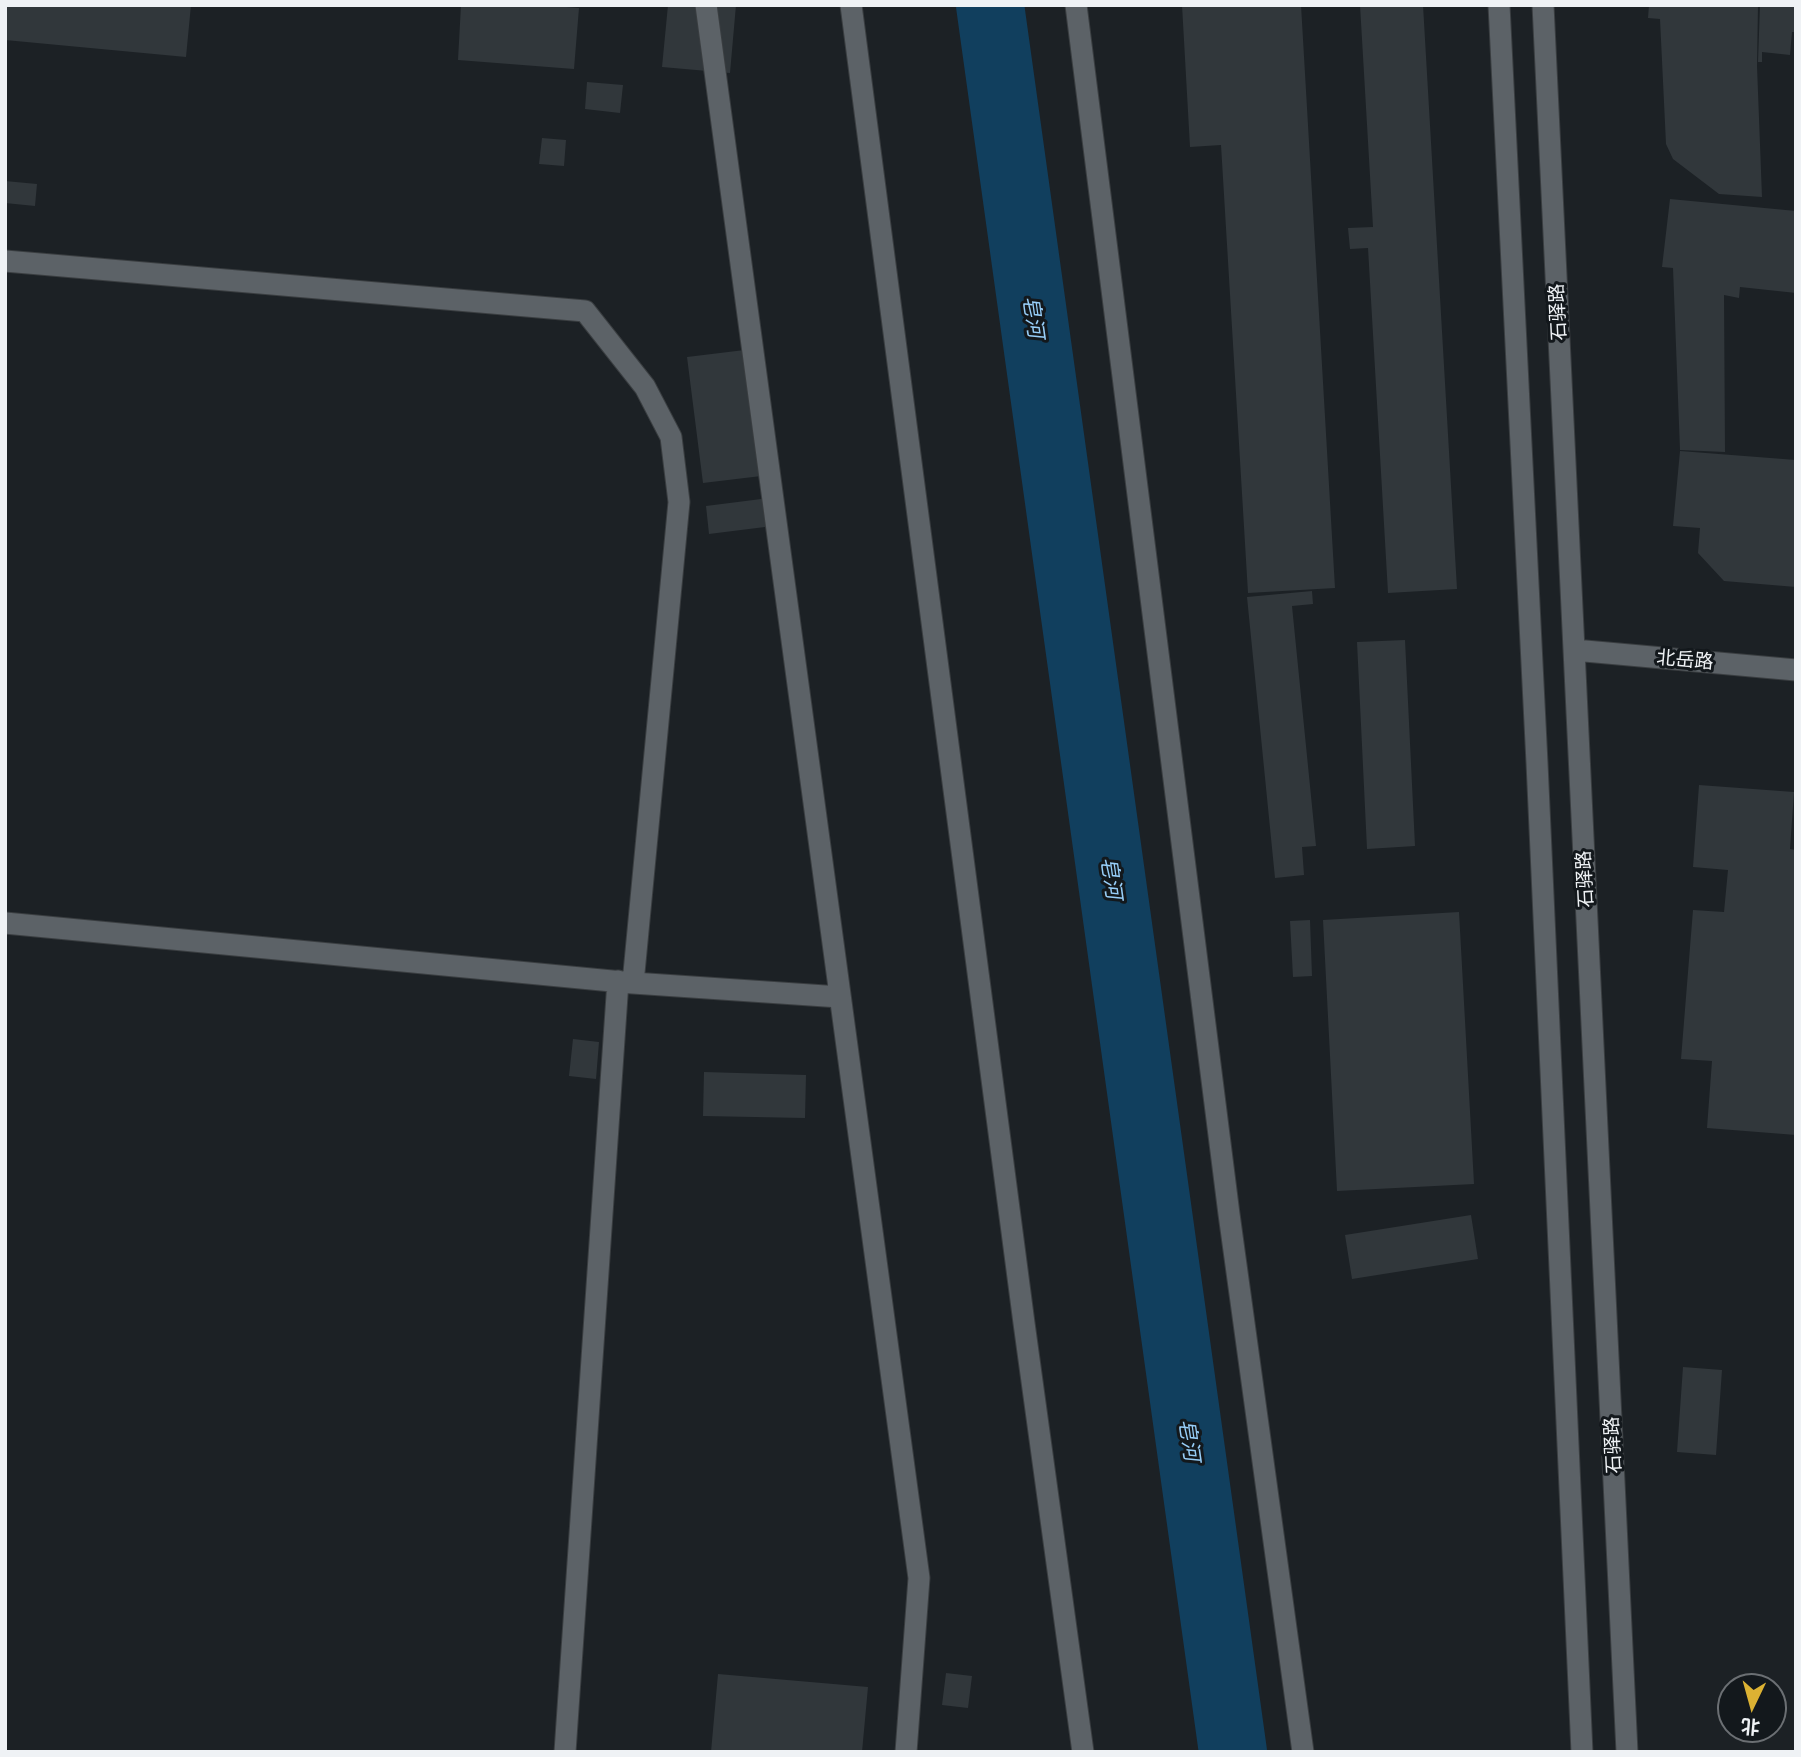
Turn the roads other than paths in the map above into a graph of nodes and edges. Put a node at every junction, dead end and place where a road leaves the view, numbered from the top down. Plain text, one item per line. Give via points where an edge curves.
1 (706, 5) edge
2 (851, 5) edge
3 (1076, 5) edge
4 (1500, 5) edge
5 (1543, 5) edge
6 (5, 261) edge
7 (1574, 650) junction
8 (1796, 670) edge
9 (5, 923) edge
10 (626, 982) junction
11 (841, 997) junction
12 (565, 1752) edge
13 (906, 1752) edge
14 (1083, 1752) edge
15 (1303, 1752) edge
16 (1582, 1752) edge
17 (1627, 1752) edge

1 - 11 street
2 - 14 street
3 - 15 street via 1228,1214
4 - 16 street
5 - 7 street, 石驿路
6 - 10 street via 585,311 645,387 671,437 679,502
7 - 8 street, 北岳路
7 - 17 street, 石驿路
9 - 10 street
10 - 11 street
10 - 12 street
11 - 13 street via 919,1578

